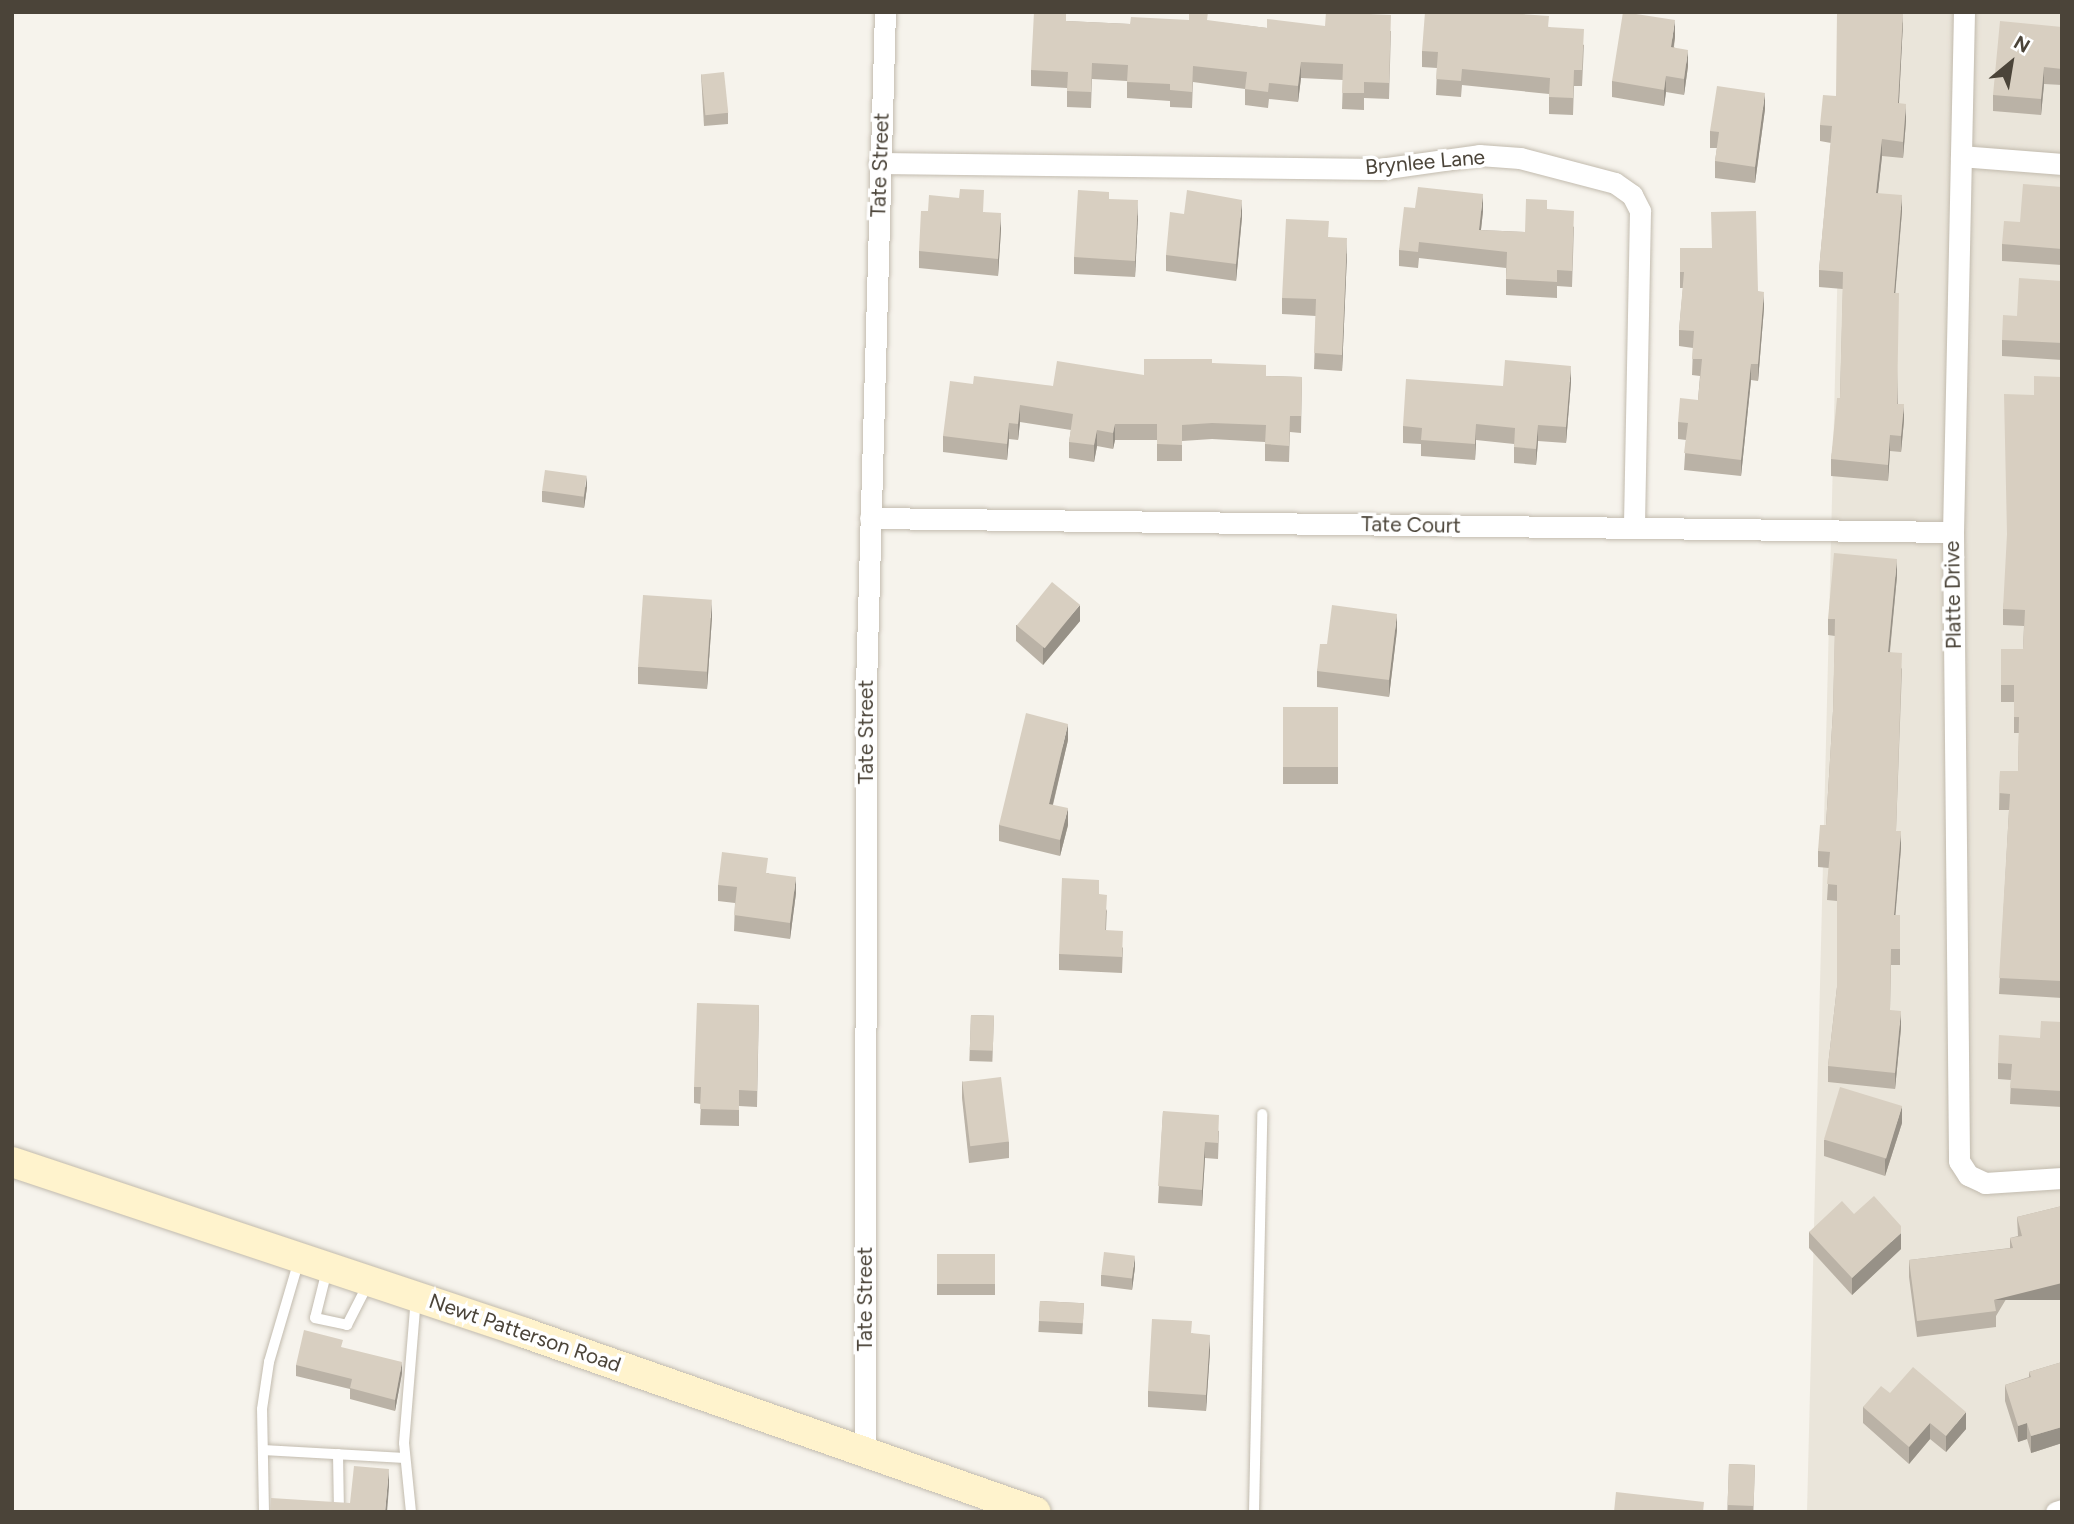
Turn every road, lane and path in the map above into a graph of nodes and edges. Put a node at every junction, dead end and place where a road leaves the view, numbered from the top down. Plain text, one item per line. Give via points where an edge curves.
1 (885, 12) edge
2 (1964, 12) edge
3 (1961, 156) junction
4 (879, 163) junction
5 (2062, 164) edge
6 (870, 518) junction
7 (1634, 524) junction
8 (1953, 532) junction
9 (1262, 1114) dead end
10 (12, 1162) edge
11 (2062, 1178) edge
12 (299, 1257) junction
13 (328, 1267) junction
14 (370, 1281) junction
15 (416, 1296) junction
16 (263, 1450) junction
17 (865, 1451) junction
18 (338, 1454) junction
19 (405, 1458) junction
20 (2062, 1510) edge
21 (264, 1512) edge
22 (338, 1512) edge
23 (411, 1512) edge
24 (1036, 1512) edge
25 (1254, 1512) edge
26 (2056, 1512) edge

1 - 4 street, Tate Street
2 - 3 street, Platte Drive
3 - 5 street
3 - 8 street, Platte Drive
4 - 6 street, Tate Street
4 - 7 street, Brynlee Lane via 1380,169 1479,155 1520,158 1615,183 1632,195 1640,211
6 - 7 street, Tate Court
6 - 17 street, Tate Street
7 - 8 street, Tate Court
8 - 11 street, Platte Drive via 1959,1161 1968,1175 2007,1185
9 - 25 lane
10 - 12 street, Newt Patterson Road
12 - 13 street, Newt Patterson Road
12 - 16 lane via 269,1363 262,1409
13 - 14 street, Newt Patterson Road
13 - 14 lane via 315,1318 347,1325
14 - 15 street, Newt Patterson Road
15 - 17 street, Newt Patterson Road
15 - 19 lane
16 - 18 lane
16 - 21 lane
17 - 24 street, Newt Patterson Road
18 - 19 lane
18 - 22 lane
19 - 23 lane
20 - 26 street

